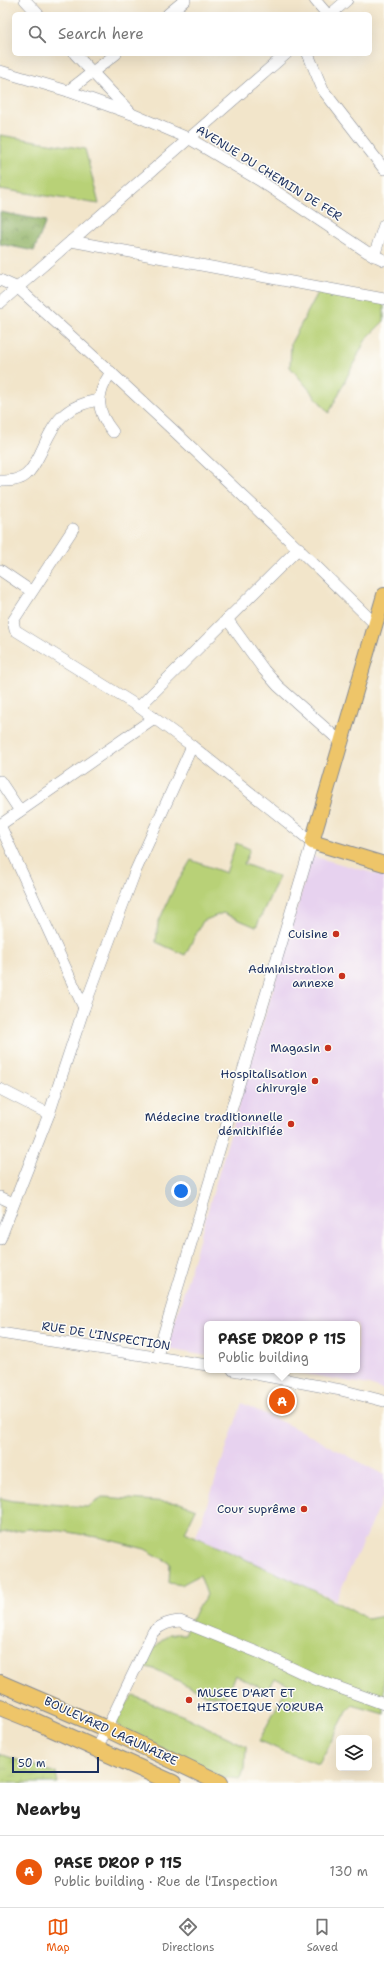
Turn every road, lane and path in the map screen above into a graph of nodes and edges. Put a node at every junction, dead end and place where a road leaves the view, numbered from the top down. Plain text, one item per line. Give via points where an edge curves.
1 (25, 0) edge
2 (186, 0) edge
3 (316, 0) edge
4 (347, 0) edge
5 (36, 12) edge
6 (171, 12) edge
7 (326, 12) edge
8 (333, 12) edge
9 (77, 56) edge
10 (113, 56) edge
11 (284, 56) edge
12 (309, 56) edge
13 (0, 71) edge
14 (92, 73) junction
15 (68, 91) junction
16 (132, 114) junction
17 (190, 139) junction
18 (384, 169) edge
19 (384, 225) edge
20 (71, 241) junction
21 (379, 258) edge
22 (0, 280) edge
23 (18, 288) junction
24 (384, 299) edge
25 (0, 303) edge
26 (111, 372) junction
27 (98, 400) junction
28 (113, 432) dead end
29 (0, 481) edge
30 (73, 529) dead end
31 (299, 548) junction
32 (0, 570) edge
33 (31, 591) junction
34 (384, 595) edge
35 (227, 619) junction
36 (376, 624) junction
37 (139, 707) junction
38 (154, 718) junction
39 (342, 743) junction
40 (192, 746) junction
41 (0, 781) edge
42 (20, 811) junction
43 (0, 825) edge
44 (312, 842) junction
45 (384, 864) edge
46 (84, 1008) junction
47 (0, 1089) edge
48 (49, 1114) junction
49 (0, 1197) edge
50 (13, 1203) junction
51 (0, 1239) edge
52 (0, 1334) edge
53 (157, 1356) junction
54 (204, 1364) edge
55 (250, 1373) edge
56 (384, 1401) edge
57 (0, 1683) edge
58 (384, 1704) edge
59 (0, 1707) edge
60 (107, 1728) junction
61 (97, 1749) junction
62 (173, 1783) edge
63 (220, 1783) edge

1 - 5 street
2 - 6 street
3 - 7 street
4 - 8 street
9 - 14 street
10 - 14 street
11 - 17 street
12 - 18 street via 324,90
13 - 15 street, AVENUE DU CHEMIN DE FER
14 - 15 street
14 - 16 street
15 - 16 street, AVENUE DU CHEMIN DE FER
16 - 17 street, AVENUE DU CHEMIN DE FER
17 - 20 street
17 - 21 street, AVENUE DU CHEMIN DE FER via 259,180
19 - 21 street
20 - 23 street
20 - 24 street
22 - 23 street
23 - 25 street
23 - 26 street
26 - 27 street
26 - 31 street
27 - 28 street via 102,417
27 - 29 street via 81,403 65,413 51,429 34,466 26,475 17,480
30 - 33 street
31 - 35 street
31 - 36 street
32 - 33 street
33 - 37 street via 13,621 15,630
34 - 36 main road
35 - 37 street
35 - 39 street via 278,686
36 - 39 main road
37 - 38 street
38 - 40 street
38 - 42 street
39 - 44 main road
40 - 44 street
40 - 46 street via 135,872
41 - 42 street
42 - 43 street
43 - 46 street
44 - 45 main road
44 - 53 street
46 - 48 street
47 - 48 street
48 - 50 street
49 - 50 street
50 - 51 street
52 - 53 street, RUE DE L'INSPECTION
53 - 54 street, RUE DE L'INSPECTION
55 - 56 street via 334,1388
57 - 60 highway, BOULEVARD LAGUNAIRE
58 - 60 street via 315,1679 262,1654 180,1621 160,1626 153,1632
59 - 61 highway, BOULEVARD LAGUNAIRE
60 - 61 street
60 - 63 highway, BOULEVARD LAGUNAIRE
61 - 62 highway, BOULEVARD LAGUNAIRE

